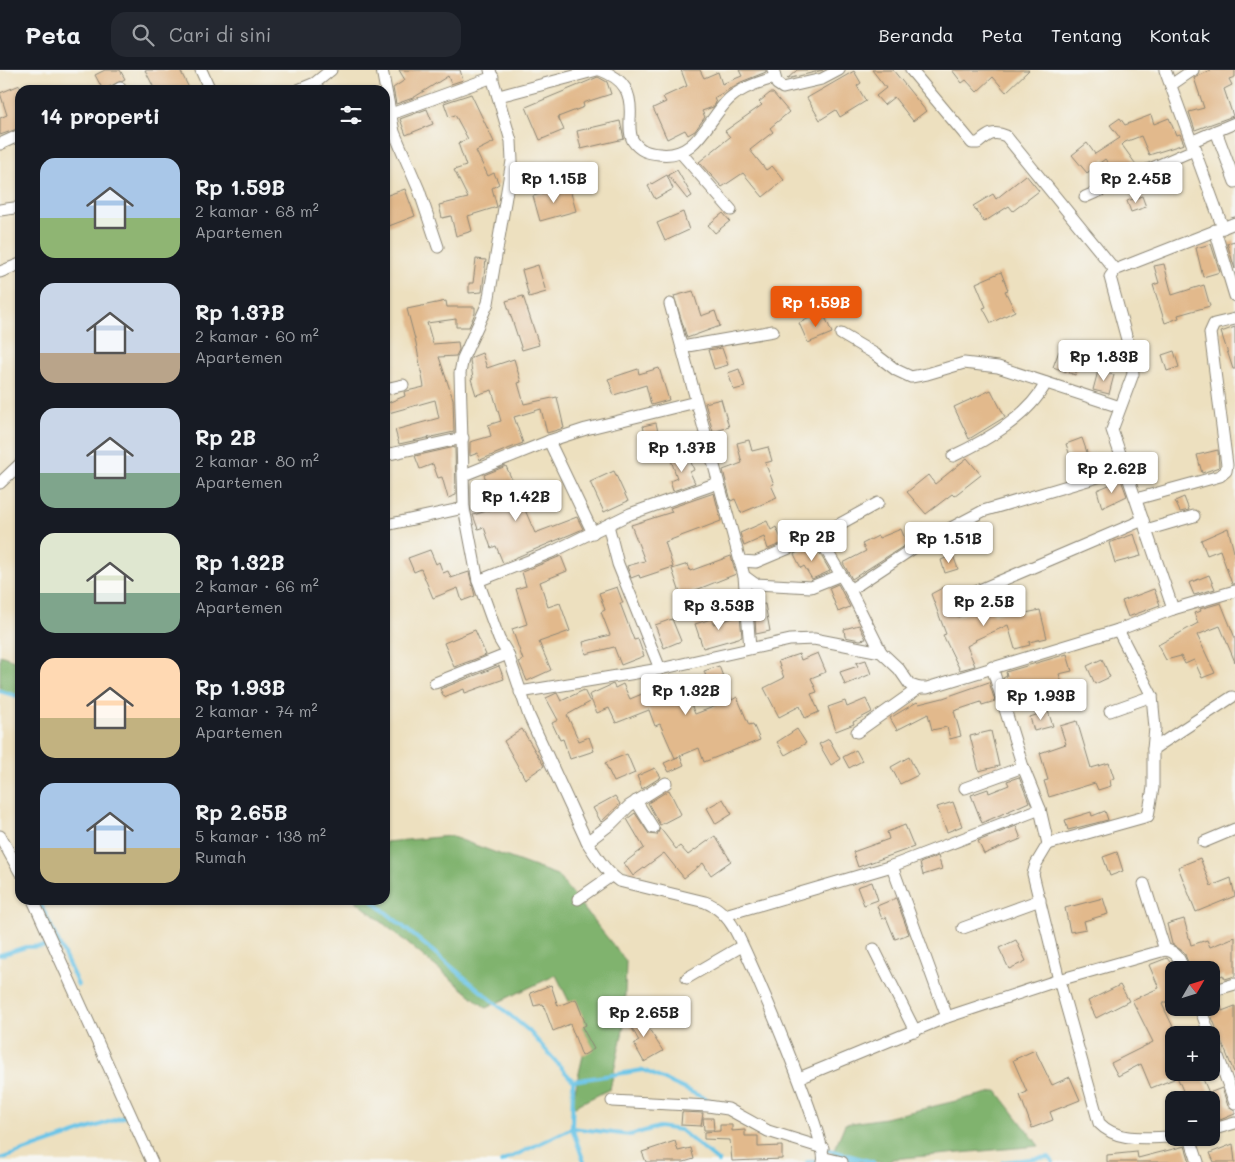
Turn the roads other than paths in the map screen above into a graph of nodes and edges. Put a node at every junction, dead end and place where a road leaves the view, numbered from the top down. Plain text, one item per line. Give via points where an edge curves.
1 (201, 70) edge
2 (331, 70) edge
3 (382, 70) edge
4 (599, 70) edge
5 (839, 70) edge
6 (911, 70) edge
7 (1165, 70) edge
8 (1193, 70) edge
9 (492, 73) edge
10 (773, 74) edge
11 (208, 85) edge
12 (309, 85) edge
13 (385, 85) edge
14 (1171, 85) junction
15 (499, 96) junction
16 (390, 109) edge
17 (391, 114) junction
18 (1235, 123) edge
19 (390, 124) edge
20 (1216, 131) junction
21 (390, 136) edge
22 (15, 137) edge
23 (0, 144) edge
24 (1194, 145) junction
25 (681, 153) junction
26 (1235, 182) edge
27 (1085, 197) dead end
28 (14, 208) dead end
29 (0, 210) edge
30 (732, 210) dead end
31 (1235, 223) edge
32 (1219, 229) junction
33 (438, 247) dead end
34 (15, 266) edge
35 (1115, 270) junction
36 (0, 272) edge
37 (1235, 296) edge
38 (670, 304) dead end
39 (1235, 319) edge
40 (774, 331) dead end
41 (841, 334) dead end
42 (682, 347) junction
43 (1046, 383) junction
44 (404, 385) dead end
45 (390, 388) edge
46 (696, 402) junction
47 (1120, 406) junction
48 (463, 438) junction
49 (549, 441) junction
50 (390, 454) edge
51 (953, 456) dead end
52 (15, 469) edge
53 (1125, 469) junction
54 (464, 475) junction
55 (0, 483) edge
56 (718, 483) junction
57 (1136, 499) junction
58 (878, 503) dead end
59 (464, 508) junction
60 (1194, 516) dead end
61 (390, 523) edge
62 (608, 525) junction
63 (1144, 525) junction
64 (592, 533) junction
65 (818, 536) junction
66 (740, 561) junction
67 (841, 575) junction
68 (744, 576) junction
69 (478, 581) junction
70 (850, 590) junction
71 (1235, 591) edge
72 (970, 594) dead end
73 (1173, 609) junction
74 (1118, 630) junction
75 (750, 648) junction
76 (881, 652) junction
77 (508, 654) junction
78 (992, 667) junction
79 (660, 669) junction
80 (435, 683) dead end
81 (919, 688) junction
82 (520, 692) junction
83 (1152, 696) junction
84 (1232, 697) dead end
85 (1110, 711) dead end
86 (857, 732) dead end
87 (1153, 749) junction
88 (1023, 767) junction
89 (666, 784) dead end
90 (966, 788) dead end
91 (636, 801) junction
92 (1040, 809) junction
93 (653, 828) dead end
94 (1235, 829) edge
95 (0, 836) edge
96 (587, 842) junction
97 (1204, 842) dead end
98 (1048, 844) junction
99 (15, 863) edge
100 (892, 866) junction
101 (611, 876) junction
102 (1144, 884) dead end
103 (578, 899) dead end
104 (1040, 900) junction
105 (35, 905) edge
106 (725, 916) junction
107 (963, 928) dead end
108 (742, 946) junction
109 (874, 949) dead end
110 (1165, 950) junction
111 (1180, 961) edge
112 (687, 978) dead end
113 (1059, 980) junction
114 (1235, 984) edge
115 (1220, 989) edge
116 (947, 1017) junction
117 (915, 1031) junction
118 (1220, 1061) edge
119 (799, 1078) junction
120 (612, 1102) dead end
121 (1235, 1102) edge
122 (1235, 1123) edge
123 (1220, 1127) edge
124 (1165, 1136) edge
125 (1193, 1146) edge
126 (824, 1156) edge
127 (152, 1162) edge
128 (842, 1162) edge
129 (1198, 1162) edge

1 - 11 street
2 - 12 street
3 - 13 street
4 - 15 street
4 - 25 street via 614,75 626,87 631,108 630,136 635,144 645,152
5 - 10 street via 822,79 783,88
6 - 35 street via 972,143 978,144 989,134 997,132 1006,136
7 - 14 street
8 - 14 street
9 - 15 street
9 - 17 street
10 - 25 street via 730,98 706,131
14 - 24 street
15 - 48 street via 511,141 512,161 488,303 463,358 460,373
16 - 17 street
17 - 19 street
18 - 20 street
20 - 24 street
20 - 26 street
21 - 33 street via 419,190
22 - 23 street
24 - 27 street
24 - 32 street
25 - 30 street
28 - 29 street
31 - 32 street
32 - 35 street
32 - 37 street
34 - 36 street
35 - 47 street via 1110,277 1132,358 1133,374
38 - 42 street
39 - 57 street via 1214,324 1210,333 1226,471 1220,476
40 - 42 street
41 - 43 street via 911,377 964,363 998,368
42 - 46 street
43 - 47 street
43 - 51 street via 1039,396 1003,428
44 - 45 street
46 - 49 street
46 - 56 street
47 - 53 street via 1112,430
48 - 50 street
48 - 54 street
49 - 54 street
49 - 64 street
52 - 55 street
53 - 57 street
53 - 70 street via 982,511 916,547
54 - 59 street
56 - 62 street
56 - 66 street
57 - 63 street
58 - 65 street
59 - 61 street
59 - 69 street
60 - 63 street
62 - 64 street
62 - 79 street via 618,564
63 - 72 street
63 - 73 street
64 - 69 street
65 - 66 street via 756,562
65 - 67 street
66 - 68 street
67 - 68 street via 811,587 755,584
67 - 70 street
68 - 75 street
69 - 77 street via 499,639
70 - 76 street
71 - 73 street
73 - 74 street
74 - 78 street
74 - 83 street
75 - 76 street via 814,639
75 - 79 street
76 - 81 street via 910,685
77 - 80 street
77 - 82 street
78 - 81 street via 941,685
78 - 88 street
79 - 82 street
81 - 86 street
82 - 96 street
83 - 85 street
83 - 87 street
84 - 87 street
87 - 98 street via 1153,788 1148,816
88 - 90 street
88 - 92 street
89 - 91 street
91 - 93 street
91 - 96 street
92 - 98 street
92 - 100 street
94 - 97 street
95 - 99 street
96 - 101 street
98 - 104 street via 1034,874
100 - 106 street
100 - 116 street
101 - 103 street
101 - 106 street via 633,886 705,902 716,906
102 - 110 street
104 - 107 street
104 - 113 street
105 - 127 street
106 - 108 street
108 - 112 street
108 - 119 street
109 - 117 street
110 - 111 street via 1171,950
110 - 113 street
113 - 116 street
113 - 124 street via 1099,1123 1106,1131 1119,1137
114 - 115 street
116 - 117 street
117 - 119 street
118 - 121 street
119 - 126 street
120 - 126 street via 728,1109
122 - 123 street
125 - 129 street
126 - 128 street

